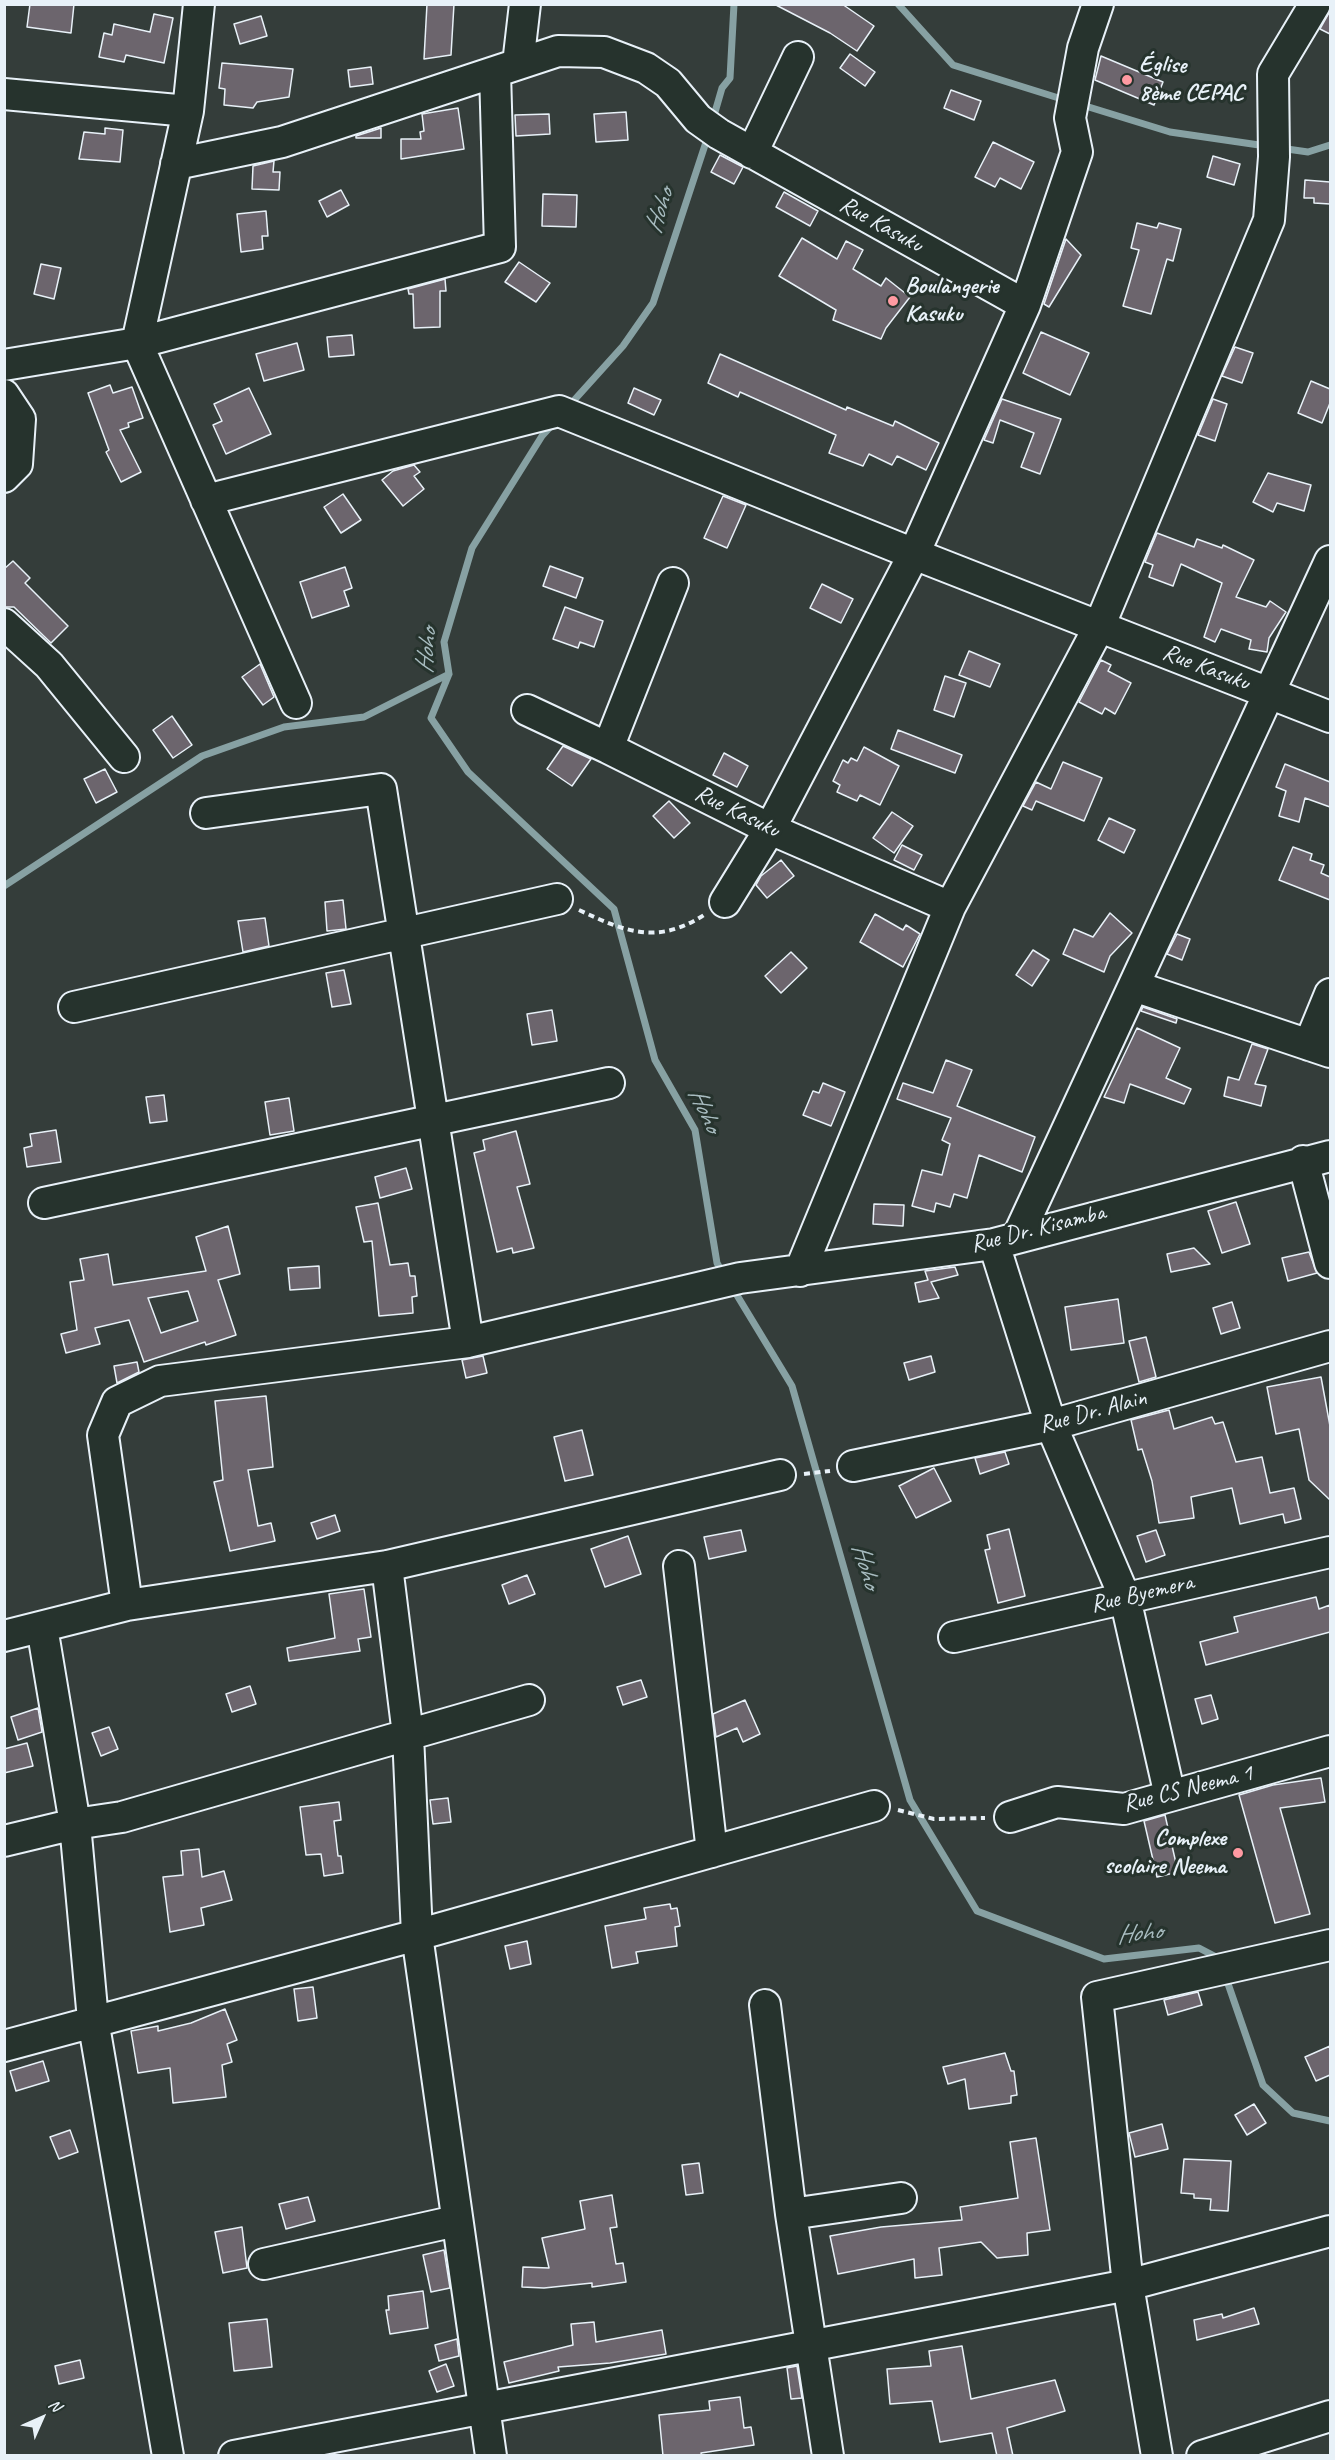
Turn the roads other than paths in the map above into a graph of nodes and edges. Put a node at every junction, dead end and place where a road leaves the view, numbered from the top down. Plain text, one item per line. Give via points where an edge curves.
1 (199, 4) edge
2 (525, 4) edge
3 (1098, 4) edge
4 (1315, 4) edge
5 (798, 57) dead end
6 (506, 68) junction
7 (4, 94) edge
8 (188, 111) junction
9 (752, 153) junction
10 (176, 164) junction
11 (1025, 305) junction
12 (137, 343) junction
13 (4, 365) edge
14 (4, 395) edge
15 (4, 477) edge
16 (206, 500) junction
17 (914, 554) junction
18 (1330, 561) edge
19 (673, 583) dead end
20 (4, 624) edge
21 (1099, 627) junction
22 (1269, 692) junction
23 (296, 703) dead end
24 (528, 710) dead end
25 (1330, 717) edge
26 (608, 748) junction
27 (124, 757) dead end
28 (206, 813) dead end
29 (770, 829) junction
30 (557, 899) dead end
31 (725, 902) road end
32 (950, 907) junction
33 (404, 931) junction
34 (1134, 986) junction
35 (1330, 994) edge
36 (74, 1007) dead end
37 (1320, 1049) edge
38 (609, 1083) dead end
39 (433, 1121) junction
40 (1317, 1159) edge
41 (44, 1203) dead end
42 (1006, 1240) junction
43 (1330, 1263) edge
44 (800, 1271) junction
45 (468, 1342) junction
46 (1330, 1346) edge
47 (1051, 1425) junction
48 (841, 1468) road end
49 (780, 1475) dead end
50 (1330, 1552) edge
51 (387, 1566) junction
52 (679, 1566) dead end
53 (1125, 1598) junction
54 (127, 1605) junction
55 (42, 1626) junction
56 (4, 1636) edge
57 (954, 1637) dead end
58 (529, 1700) dead end
59 (408, 1735) junction
60 (1330, 1751) edge
61 (1170, 1796) junction
62 (874, 1806) dead end
63 (1010, 1817) road end
64 (75, 1824) junction
65 (4, 1841) edge
66 (712, 1852) junction
67 (417, 1935) junction
68 (1330, 1945) edge
69 (765, 2005) dead end
70 (93, 2020) junction
71 (4, 2046) edge
72 (901, 2198) dead end
73 (791, 2214) junction
74 (456, 2221) junction
75 (1330, 2231) edge
76 (264, 2264) dead end
77 (1128, 2285) junction
78 (812, 2346) junction
79 (482, 2407) junction
80 (1330, 2416) edge
81 (168, 2456) edge
82 (234, 2456) edge
83 (491, 2456) edge
84 (828, 2456) edge
85 (1156, 2456) edge
86 (1202, 2456) edge

1 - 8 street
2 - 6 street
3 - 11 street via 1083,48 1072,106 1077,152
4 - 21 street via 1273,74 1269,220
5 - 9 street
6 - 9 street, Rue Kasuku via 558,51 604,52 661,78 708,126
6 - 10 street, Rue Kasuku via 282,142
6 - 12 street via 500,247
7 - 8 street
8 - 10 street
9 - 11 street, Rue Kasuku
10 - 12 street
11 - 17 street
12 - 13 street
12 - 16 street
14 - 15 street via 20,419 17,464
16 - 17 street, Rue Kasuku via 563,413
16 - 23 street
17 - 21 street, Rue Kasuku
17 - 29 street
18 - 22 street
19 - 26 street
20 - 27 street via 49,665
21 - 22 street, Rue Kasuku
21 - 32 street
22 - 25 street, Rue Kasuku
22 - 34 street
24 - 26 street, Rue Kasuku
26 - 29 street, Rue Kasuku
28 - 33 street via 381,789
29 - 31 street
29 - 32 street, Rue Kasuku
30 - 33 street
32 - 44 street
33 - 36 street
33 - 39 street
34 - 37 street
34 - 42 street
35 - 37 street
38 - 39 street
39 - 41 street
39 - 45 street
40 - 42 street, Rue Dr. Kisamba
40 - 43 street
42 - 44 street, Rue Dr. Kisamba
42 - 47 street
44 - 45 street, Rue Dr. Kisamba via 740,1278
45 - 54 street, Rue Dr. Kisamba via 160,1381 117,1402 103,1435
46 - 47 street, Rue Dr. Alain
47 - 48 street, Rue Dr. Alain
47 - 53 street
49 - 51 street
50 - 53 street, Rue Byemera
51 - 54 street
51 - 59 street
52 - 66 street
53 - 57 street, Rue Byemera
53 - 61 street
54 - 55 street
55 - 56 street
55 - 64 street
58 - 59 street
59 - 64 street via 122,1818
59 - 67 street
60 - 61 street, Rue CS Neema 1
61 - 63 street, Rue CS Neema 1 via 1124,1809 1057,1802
62 - 66 street
64 - 65 street
64 - 70 street
66 - 67 street
67 - 70 street
67 - 74 street
68 - 77 street via 1097,1997
69 - 73 street
70 - 71 street
70 - 81 street
72 - 73 street
73 - 78 street
74 - 76 street
74 - 79 street
75 - 77 street
77 - 78 street
77 - 85 street
78 - 79 street
78 - 84 street
79 - 82 street
79 - 83 street
80 - 86 street

